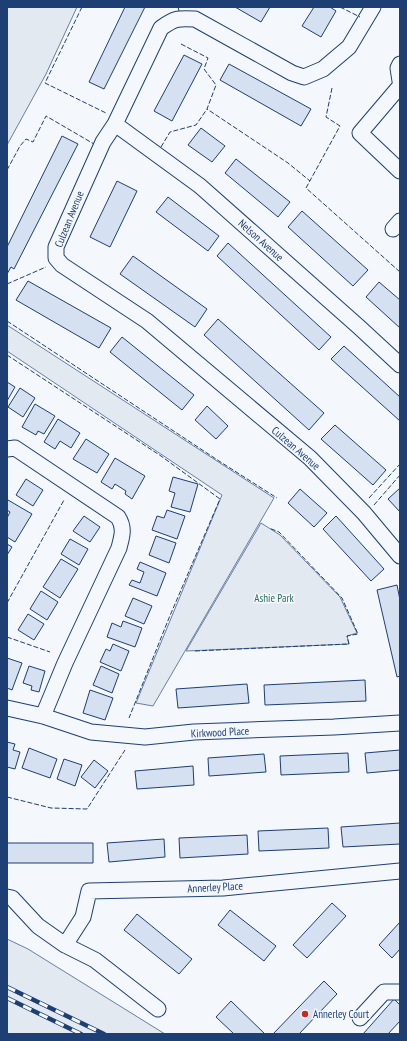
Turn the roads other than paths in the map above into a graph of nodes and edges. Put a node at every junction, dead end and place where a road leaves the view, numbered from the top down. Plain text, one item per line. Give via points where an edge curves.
1 (373, 7) edge
2 (400, 64) edge
3 (400, 81) edge
4 (400, 86) edge
5 (115, 124) junction
6 (400, 171) edge
7 (400, 365) edge
8 (7, 449) edge
9 (400, 556) edge
10 (7, 708) edge
11 (43, 716) junction
12 (400, 723) edge
13 (400, 871) edge
14 (7, 897) edge
15 (65, 945) junction
16 (400, 992) edge
17 (158, 1009) dead end
18 (360, 1018) dead end

1 - 5 street, Culzean Avenue via 349,47 323,69 304,77 292,73 195,19 182,18 172,21 161,28
2 - 3 street
4 - 6 street via 360,133
5 - 7 street, Nelson Avenue via 200,186
5 - 9 street, Culzean Avenue via 103,142 56,247 56,258 62,265 147,321 310,458 364,513
8 - 11 street via 15,448 118,517 122,524 123,534 119,548
10 - 11 street, Kirkwood Place
11 - 12 street, Kirkwood Place via 91,732 145,737 194,732
13 - 15 street, Annerley Place via 223,888 89,890 83,917
14 - 15 street via 12,898 38,926
15 - 17 street via 95,960
16 - 18 street via 384,992

